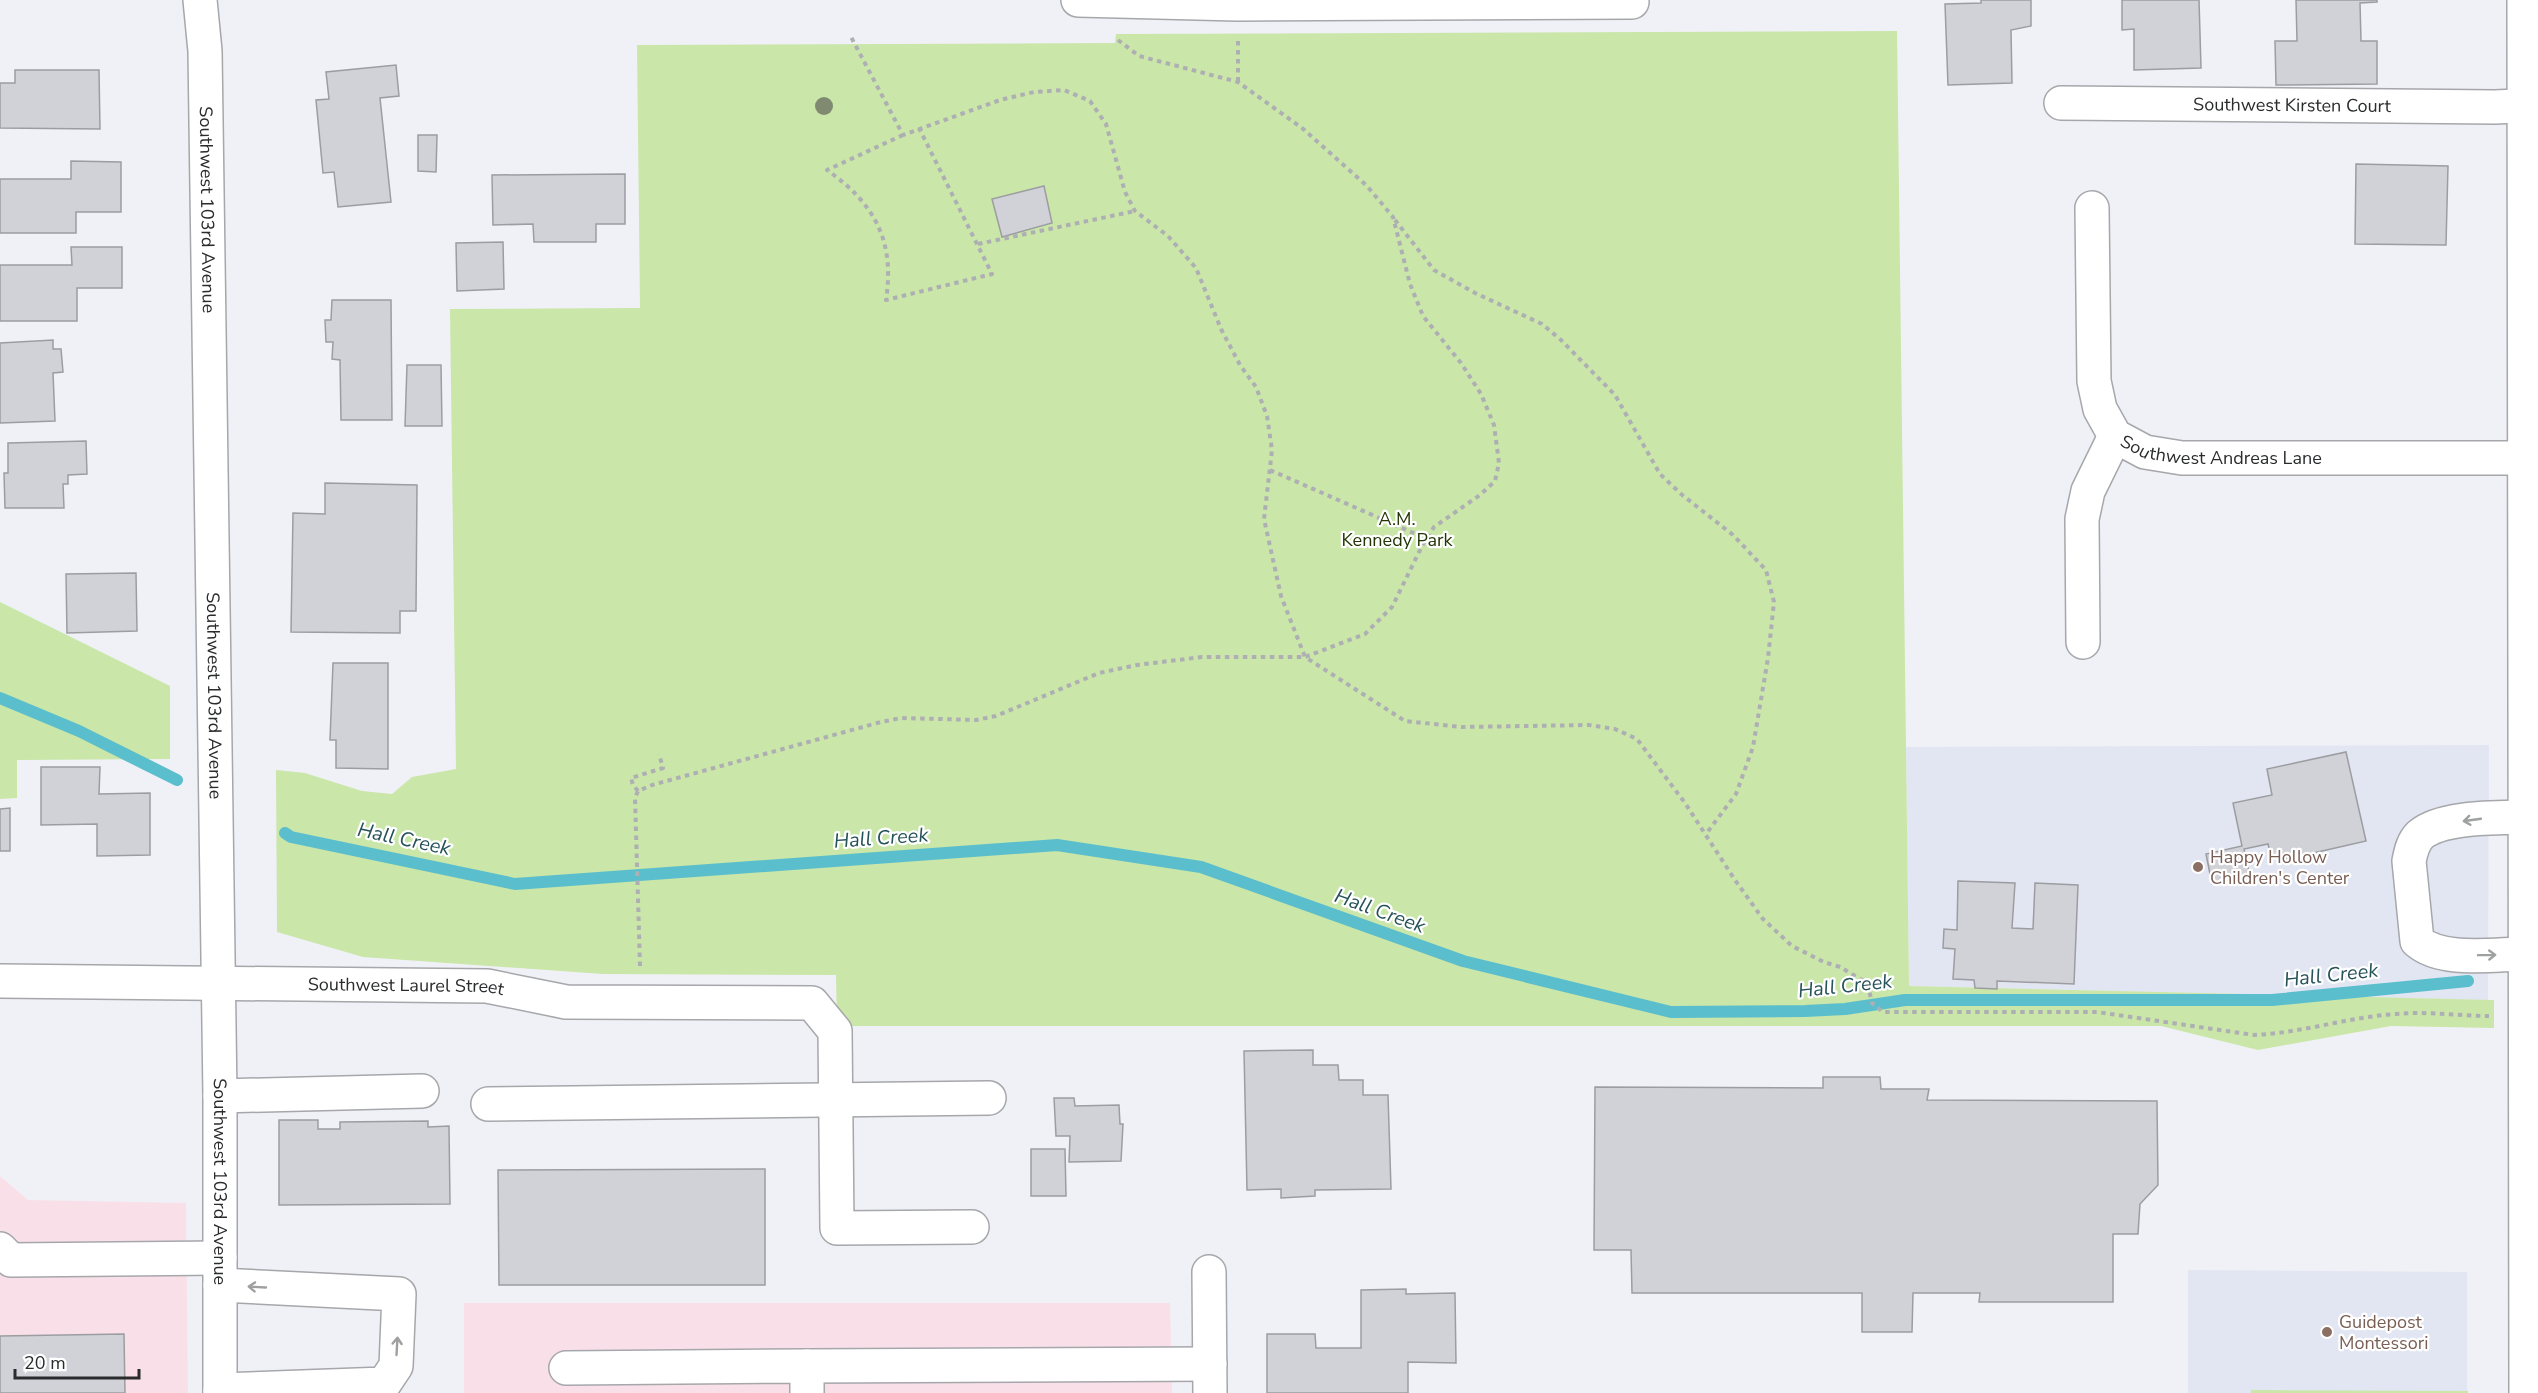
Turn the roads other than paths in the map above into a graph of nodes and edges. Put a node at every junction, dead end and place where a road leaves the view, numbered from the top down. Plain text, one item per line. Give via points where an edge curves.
1 (200, 0) edge
2 (1078, 0) edge
3 (2524, 0) edge
4 (1374, 2) edge
5 (1632, 2) dead end
6 (2061, 104) dead end
7 (2531, 105) edge
8 (2092, 208) dead end
9 (2115, 436) junction
10 (2525, 458) junction
11 (2083, 642) dead end
12 (2526, 817) junction
13 (2530, 943) edge
14 (0, 981) edge
15 (219, 981) junction
16 (422, 1091) dead end
17 (220, 1096) junction
18 (989, 1098) dead end
19 (836, 1100) junction
20 (488, 1104) dead end
21 (2533, 1176) edge
22 (972, 1227) dead end
23 (0, 1249) edge
24 (220, 1272) junction
25 (1209, 1272) dead end
26 (566, 1368) dead end
27 (1210, 1379) edge
28 (807, 1380) edge
29 (220, 1391) edge
30 (2526, 1393) edge

1 - 15 street, Southwest 103rd Avenue via 205,63
2 - 4 street
3 - 7 street
4 - 5 street
6 - 7 street, Southwest Kirsten Court
7 - 10 street
8 - 9 street, Southwest Andreas Lane via 2094,381 2100,410
9 - 10 street, Southwest Andreas Lane via 2145,452 2182,458
9 - 11 street via 2088,491 2082,519
10 - 12 street
12 - 13 street
12 -> 13 street via 2475,819 2436,827 2421,835 2411,848 2409,861 2417,941 2425,948 2448,955
13 - 21 street via 2526,1017
14 - 15 street, Southwest Laurel Street
15 - 17 street, Southwest 103rd Avenue
15 - 19 street, Southwest Laurel Street via 487,986 566,1002 812,1003 835,1030
16 - 17 street
17 - 24 street, Southwest 103rd Avenue
18 - 19 street
19 - 20 street
19 - 22 street via 837,1228
21 - 30 street
23 - 24 street via 11,1260
24 - 29 street, Southwest 103rd Avenue
29 -> 24 street via 384,1383 396,1366 399,1294
25 - 27 street
26 - 28 street
27 - 28 street

